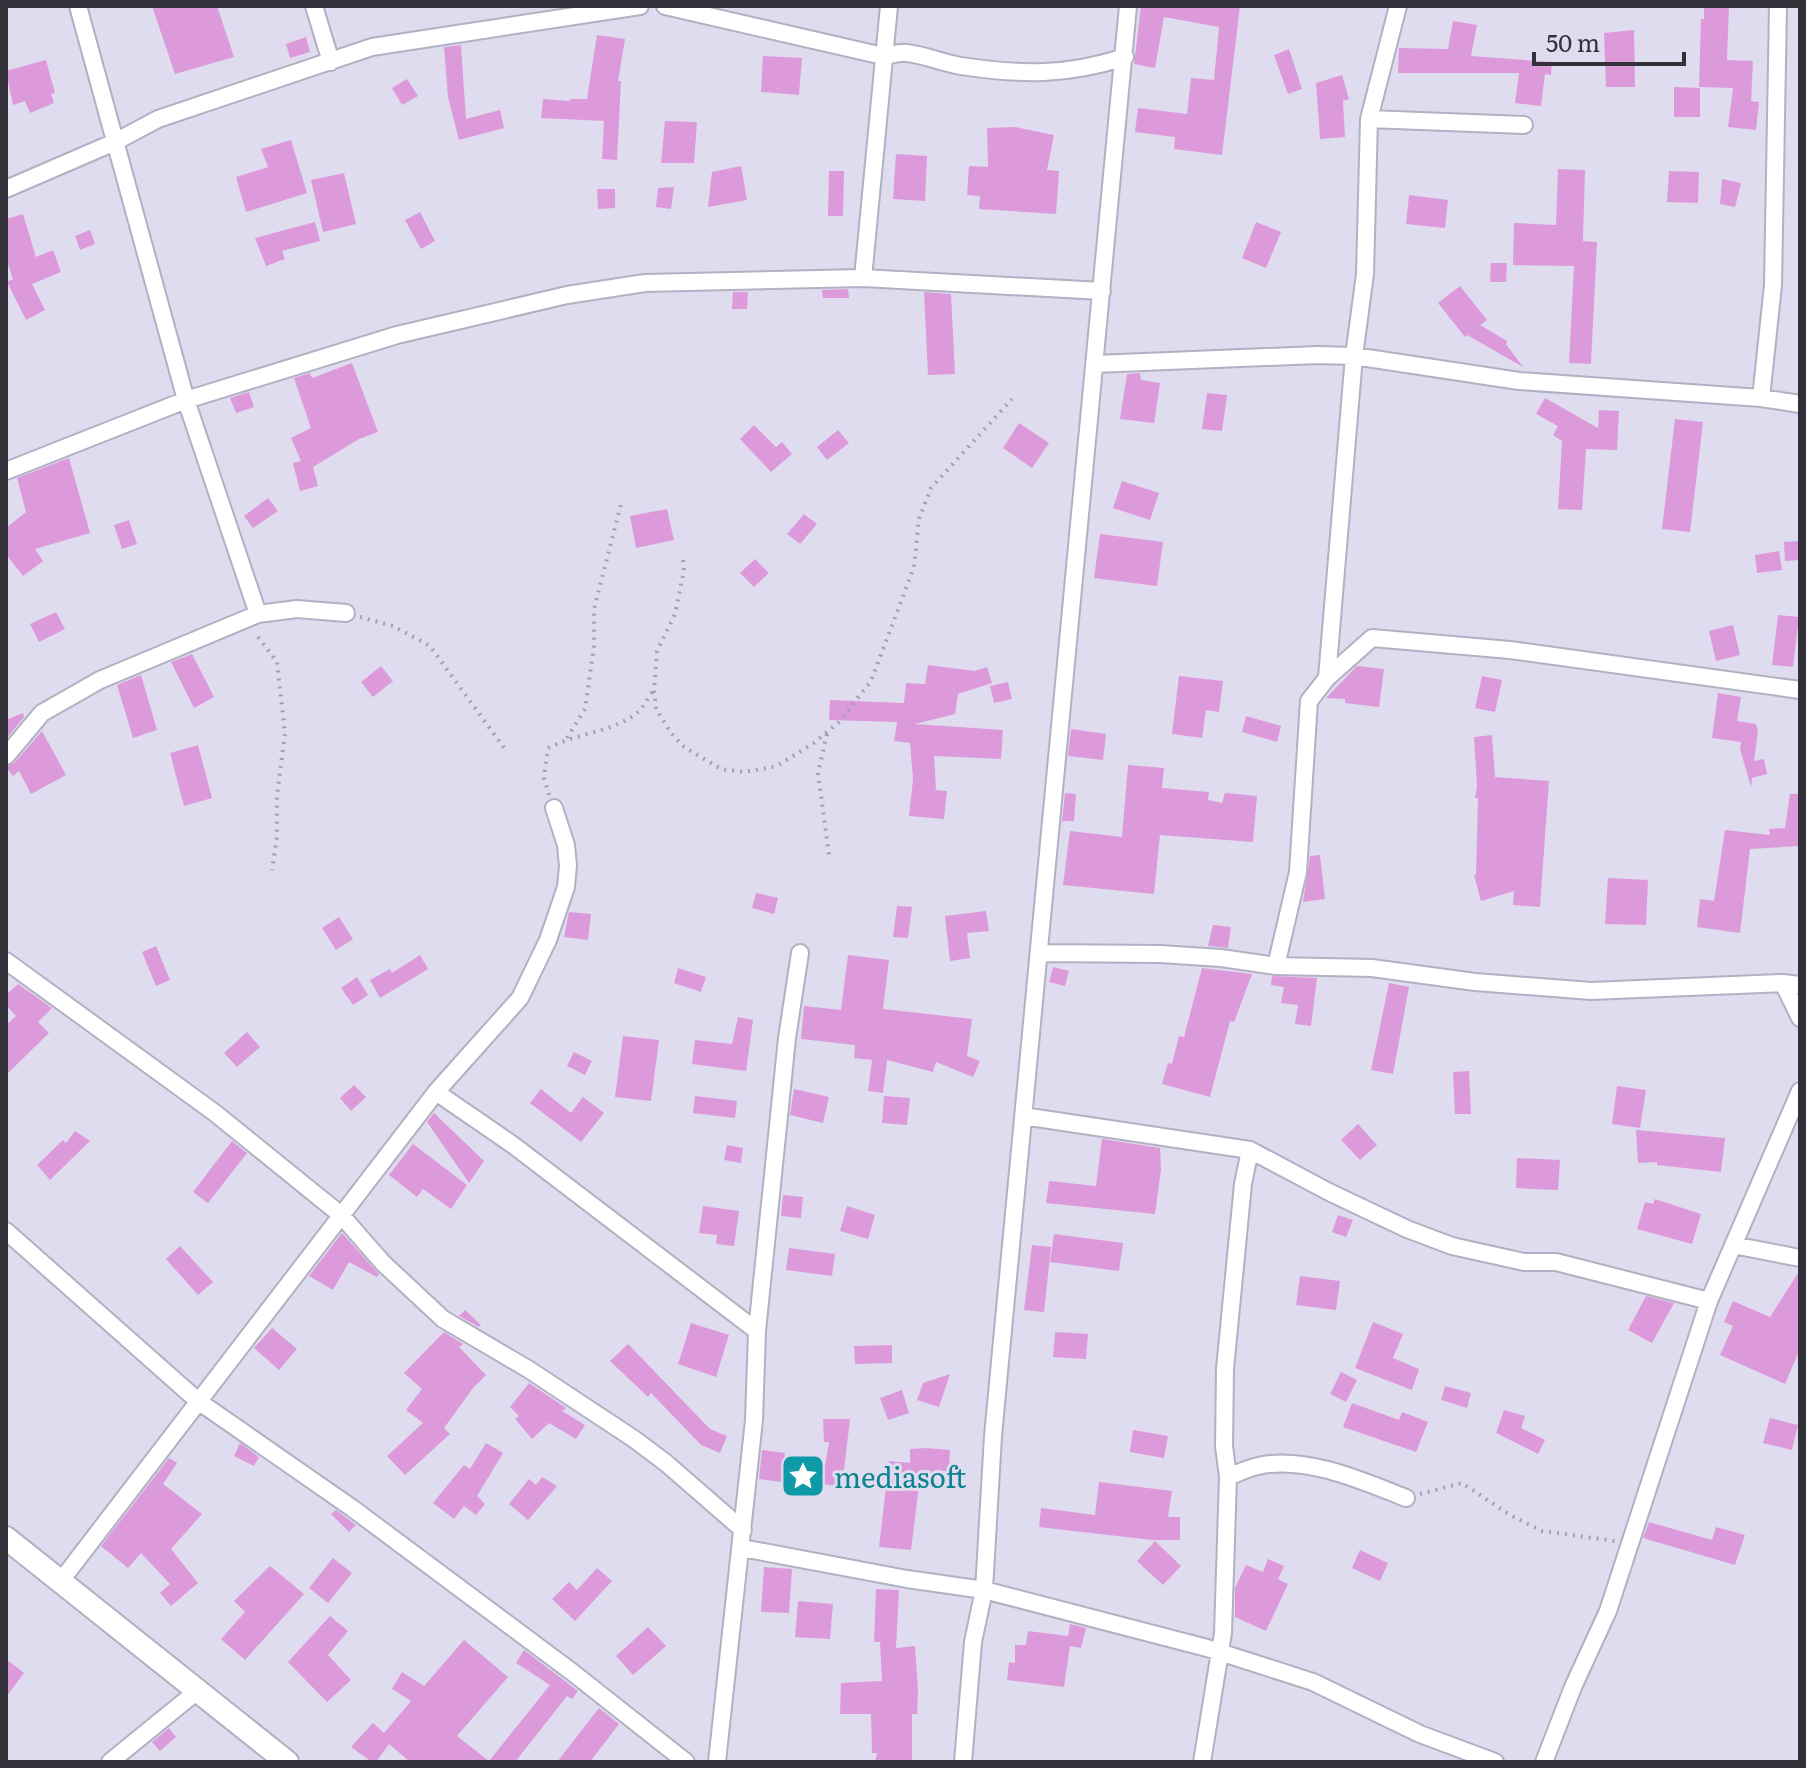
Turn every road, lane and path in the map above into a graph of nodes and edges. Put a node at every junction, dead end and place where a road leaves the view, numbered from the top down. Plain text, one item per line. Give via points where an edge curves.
1 (78, 6) edge
2 (314, 6) edge
3 (640, 6) edge
4 (665, 6) edge
5 (889, 6) edge
6 (1128, 6) edge
7 (1398, 6) edge
8 (1778, 6) edge
9 (883, 56) junction
10 (1125, 57) junction
11 (331, 62) junction
12 (1369, 119) junction
13 (1524, 125) dead end
14 (115, 142) junction
15 (6, 189) edge
16 (863, 278) junction
17 (1102, 291) junction
18 (1354, 356) junction
19 (1095, 364) junction
20 (1761, 398) junction
21 (1012, 399) dead end
22 (186, 400) junction
23 (1800, 404) edge
24 (6, 471) edge
25 (621, 504) dead end
26 (683, 560) dead end
27 (346, 613) joint
28 (258, 614) junction
29 (258, 637) dead end
30 (1327, 678) junction
31 (654, 690) junction
32 (1800, 690) edge
33 (828, 732) junction
34 (567, 738) junction
35 (507, 752) dead end
36 (6, 756) edge
37 (554, 808) joint
38 (829, 855) dead end
39 (272, 870) dead end
40 (800, 953) dead end
41 (1039, 953) junction
42 (6, 961) edge
43 (1276, 966) junction
44 (1792, 984) edge
45 (1800, 1018) edge
46 (1800, 1091) edge
47 (436, 1092) junction
48 (1023, 1116) junction
49 (1250, 1150) junction
50 (341, 1215) junction
51 (6, 1231) edge
52 (1733, 1245) junction
53 (1800, 1258) edge
54 (1709, 1301) junction
55 (757, 1331) junction
56 (198, 1401) junction
57 (1228, 1477) junction
58 (1406, 1498) joint
59 (6, 1538) edge
60 (742, 1539) junction
61 (1631, 1543) junction
62 (60, 1582) junction
63 (984, 1590) junction
64 (1220, 1653) junction
65 (196, 1692) junction
66 (110, 1762) edge
67 (287, 1762) edge
68 (686, 1762) edge
69 (717, 1762) edge
70 (963, 1762) edge
71 (1202, 1762) edge
72 (1495, 1762) edge
73 (1544, 1762) edge

1 - 14 street
2 - 11 street
3 - 11 street via 372,47
4 - 9 street
5 - 9 street
6 - 10 street
7 - 12 street
8 - 20 street via 1773,285
9 - 10 street via 907,53 1029,74
9 - 16 street
10 - 17 street
11 - 14 street via 158,119
12 - 13 street
12 - 18 street via 1365,274
14 - 15 street
14 - 22 street
16 - 17 street
16 - 22 street via 645,283 567,295 397,335
17 - 19 street
18 - 19 street
18 - 20 street via 1519,381
18 - 30 street
19 - 41 street
20 - 23 street
21 - 33 path via 931,488 919,519 914,567 871,681
22 - 24 street
22 - 28 street
25 - 34 path via 594,609 585,709
26 - 31 path via 675,614 657,651
27 - 28 street via 297,609
27 - 35 path via 393,626 430,646
28 - 36 street via 100,680 42,713
29 - 39 path via 277,662 285,733
30 - 32 street via 1372,638 1510,650
30 - 43 street via 1309,701 1298,872
31 - 33 path via 656,709 671,733 721,769 744,772 777,766
31 - 34 path via 637,713
33 - 38 path via 818,773
34 - 37 path via 548,748 544,778
37 - 47 street via 568,866 548,940 520,998
40 - 55 street
41 - 43 street via 1160,954
41 - 48 street
42 - 50 street via 215,1113
43 - 44 street via 1372,968 1591,991
44 - 45 street
46 - 52 street
47 - 50 street
47 - 55 street
48 - 49 street
48 - 63 street
49 - 54 street via 1452,1246 1524,1262 1556,1262
49 - 57 street via 1225,1369
50 - 56 street
50 - 60 street via 443,1319 634,1439 678,1473
51 - 56 street
52 - 53 street
52 - 54 street
54 - 61 street
55 - 60 street
56 - 62 street
56 - 68 street via 364,1517
57 - 58 street via 1281,1463 1350,1475
57 - 64 street
58 - 61 path via 1462,1483 1542,1531
59 - 62 street
60 - 63 street via 907,1579
60 - 69 street
61 - 73 street
62 - 65 street
63 - 64 street
63 - 70 street via 973,1642
64 - 71 street
64 - 72 street via 1313,1682 1420,1734
65 - 66 street
65 - 67 street

